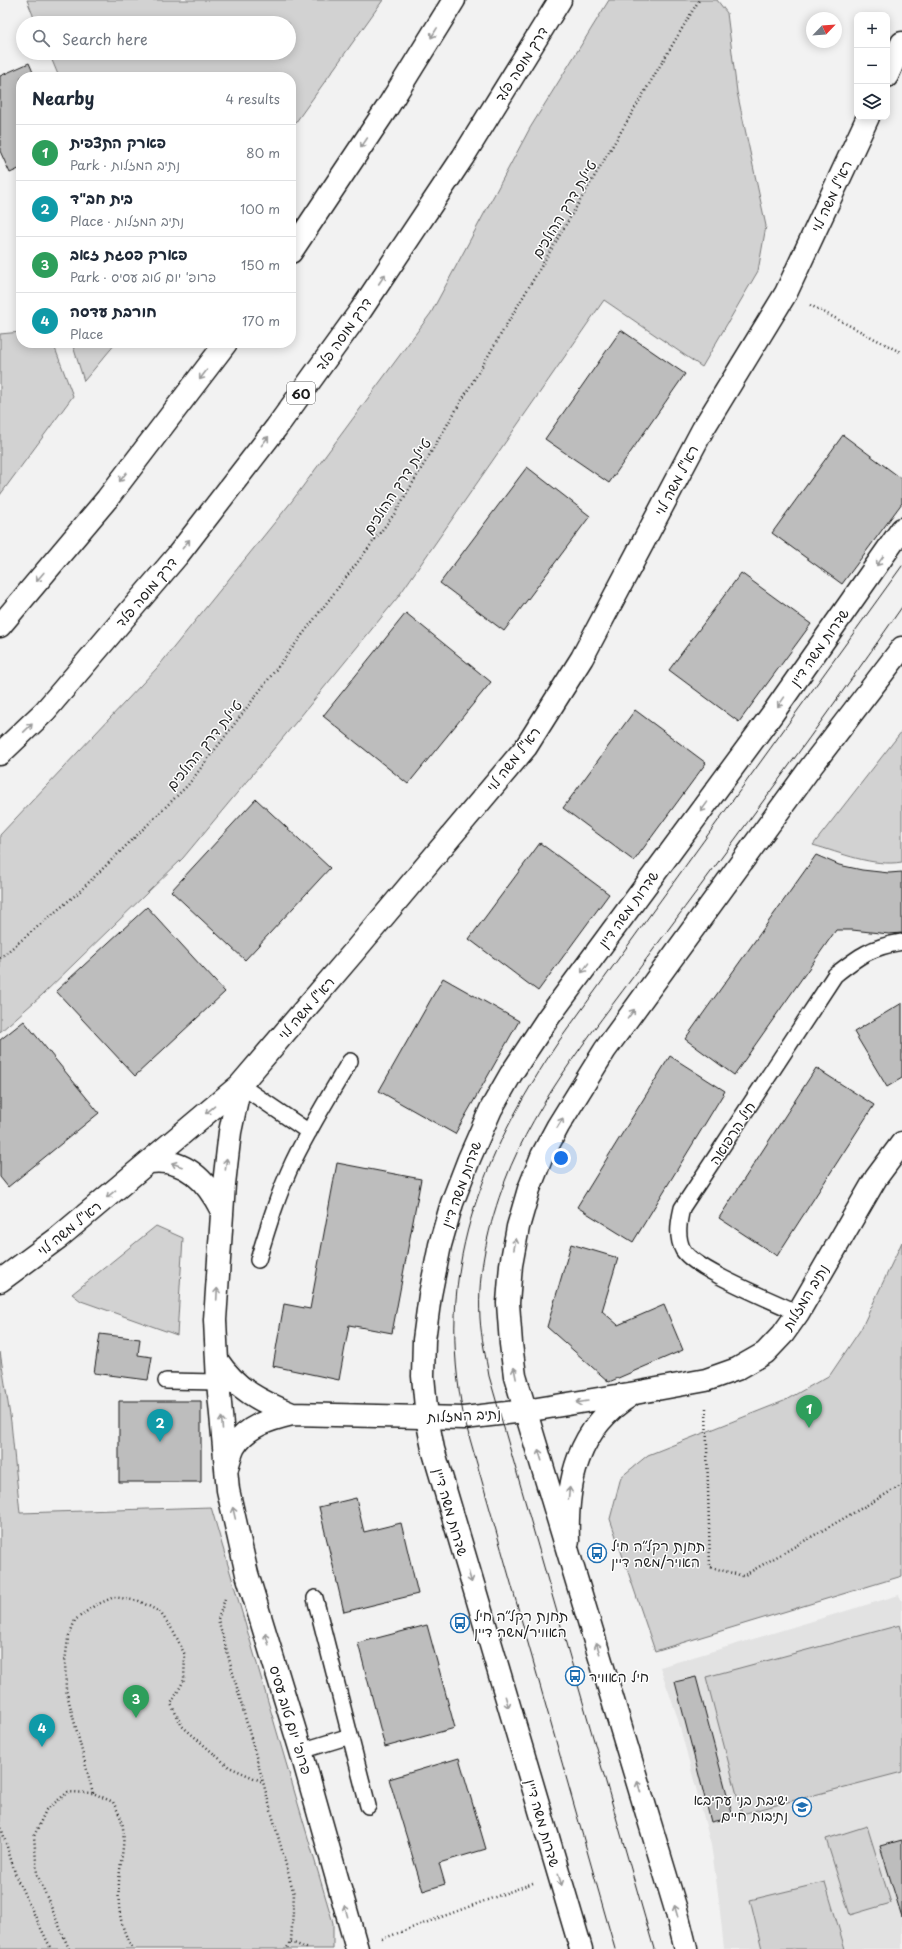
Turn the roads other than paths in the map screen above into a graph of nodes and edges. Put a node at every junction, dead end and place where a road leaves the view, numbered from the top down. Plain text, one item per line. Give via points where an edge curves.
1 (454, 0) edge
2 (560, 0) edge
3 (902, 43) edge
4 (890, 69) edge
5 (867, 120) edge
6 (296, 244) edge
7 (222, 348) edge
8 (902, 529) edge
9 (0, 626) edge
10 (902, 648) edge
11 (0, 754) edge
12 (902, 942) edge
13 (350, 1061) dead end
14 (240, 1085) junction
15 (309, 1132) junction
16 (902, 1143) edge
17 (150, 1162) junction
18 (222, 1211) junction
19 (258, 1260) dead end
20 (0, 1281) edge
21 (798, 1313) junction
22 (217, 1360) junction
23 (166, 1381) dead end
24 (218, 1382) junction
25 (635, 1393) junction
26 (526, 1411) junction
27 (292, 1414) junction
28 (427, 1418) junction
29 (226, 1468) junction
30 (568, 1546) junction
31 (315, 1598) dead end
32 (350, 1736) junction
33 (301, 1751) junction
34 (368, 1806) dead end
35 (357, 1949) edge
36 (581, 1949) edge
37 (686, 1949) edge

1 -> 6 main road via 387,108
11 -> 2 main road, דרך מוסה פלד / 60 via 45,711 177,556 276,428 361,310 445,184
3 - 4 main road
5 - 14 main road, רא"ל משה לוי via 786,293 704,429 582,658 526,747
7 -> 9 main road via 107,499
8 -> 28 main road, שדרות משה דיין via 773,713 548,1018 491,1110 452,1203 440,1245 424,1340 423,1376
26 -> 10 main road via 514,1368 508,1303 518,1226 542,1156 605,1050
12 - 21 lane, חיל הרפואה via 881,945 860,955 835,975 682,1208 678,1227 683,1250 702,1267
13 - 15 lane
14 - 15 lane
14 -> 17 main road, רא"ל משה לוי
18 -> 14 main road, פרופ' יום טוב עסיס via 230,1132
15 - 19 lane via 275,1206
16 - 21 main road, נתיב המזלות via 876,1178
18 -> 17 main road via 213,1193 199,1177 180,1165 162,1160
17 -> 20 main road, רא"ל משה לוי via 58,1238
22 -> 18 main road, פרופ' יום טוב עסיס via 215,1320
21 - 25 main road, נתיב המזלות via 765,1353 736,1369 706,1380
22 - 24 main road, פרופ' יום טוב עסיס
22 - 27 main road, נתיב המזלות via 227,1375 242,1389 264,1403
23 - 24 lane
29 -> 24 main road, פרופ' יום טוב עסיס
25 -> 26 main road, נתיב המזלות
30 -> 25 main road, נתיב המזלות via 570,1486 577,1459 602,1417
26 - 28 main road, נתיב המזלות via 464,1418
30 -> 26 main road
27 - 28 main road, נתיב המזלות
27 - 29 main road, נתיב המזלות via 269,1419 245,1434 234,1446
28 -> 36 main road, שדרות משה דיין via 442,1484
33 -> 29 main road, פרופ' יום טוב עסיס via 247,1574 228,1490
37 -> 30 main road
31 - 32 lane
32 - 33 lane
32 - 34 lane
35 -> 33 main road, פרופ' יום טוב עסיס

